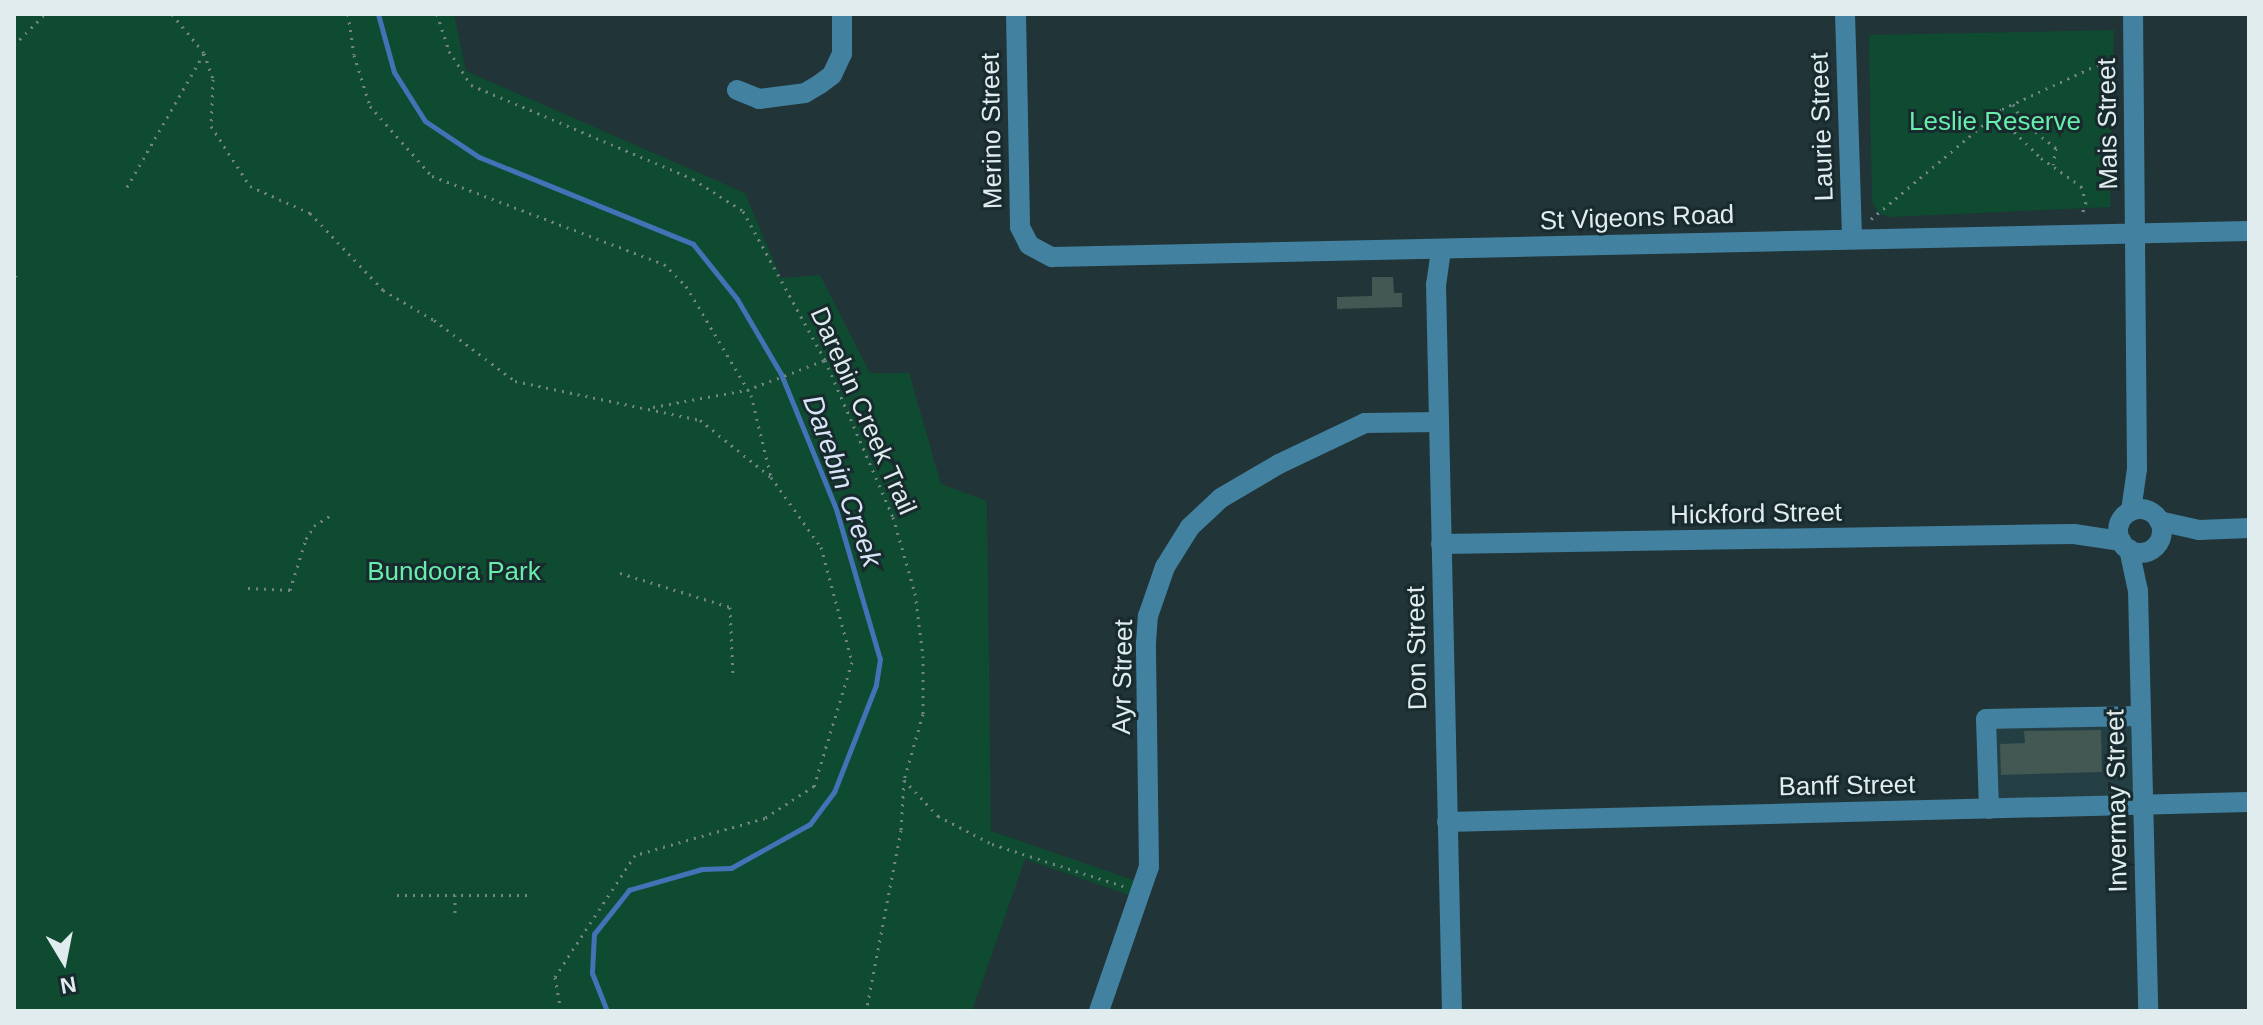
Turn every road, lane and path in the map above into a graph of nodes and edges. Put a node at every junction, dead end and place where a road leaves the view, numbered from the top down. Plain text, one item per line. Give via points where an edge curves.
1 (45, 14) edge
2 (172, 14) edge
3 (348, 14) edge
4 (437, 14) edge
5 (842, 14) edge
6 (1016, 14) edge
7 (1845, 14) edge
8 (2133, 14) edge
9 (14, 45) edge
10 (204, 53) junction
11 (2133, 56) junction
12 (737, 90) dead end
13 (2013, 104) junction
14 (1996, 115) junction
15 (2022, 119) junction
16 (2014, 129) junction
17 (2053, 165) junction
18 (127, 187) dead end
19 (2081, 217) dead end
20 (1868, 222) dead end
21 (2249, 231) edge
22 (2135, 234) junction
23 (1852, 239) junction
24 (1029, 245) joint
25 (1434, 250) junction
26 (14, 268) edge
27 (16, 277) edge
28 (825, 360) junction
29 (747, 390) junction
30 (650, 408) junction
31 (1438, 422) junction
32 (2137, 469) junction
33 (771, 477) junction
34 (331, 515) dead end
35 (2156, 518) junction
36 (2249, 528) edge
37 (2199, 530) junction
38 (2134, 536) junction
39 (1441, 544) junction
40 (620, 573) dead end
41 (248, 588) dead end
42 (733, 677) dead end
43 (2141, 716) junction
44 (904, 780) junction
45 (2249, 802) edge
46 (2143, 804) junction
47 (1989, 809) junction
48 (1447, 822) junction
49 (1142, 892) junction
50 (397, 895) dead end
51 (455, 895) junction
52 (527, 895) dead end
53 (455, 914) dead end
54 (561, 1011) edge
55 (866, 1011) edge
56 (1099, 1011) edge
57 (1452, 1011) edge
58 (2148, 1011) edge

1 - 9 path
2 - 10 path
3 - 29 path via 370,106 432,176 664,264 686,286
4 - 28 path, Darebin Creek Trail via 449,51 471,85 693,179 743,211
5 - 12 street via 842,54 832,75 820,84 805,93 759,99
6 - 24 street, Merino Street via 1020,227
7 - 23 street, Laurie Street
8 - 11 street, Mais Street
10 - 18 path
10 - 30 path via 213,79 211,126 250,186 310,213 383,290 434,320 515,381
11 - 13 path via 2109,57
11 - 22 street, Mais Street
13 - 14 path
13 - 15 path
14 - 16 path
14 - 20 path
15 - 16 path
15 - 17 path via 2056,148
16 - 17 path
17 - 19 path via 2085,193
21 - 22 street, St Vigeons Road
22 - 23 street, St Vigeons Road
22 - 32 street, Invermay Street
23 - 25 street, St Vigeons Road
24 - 25 street, St Vigeons Road via 1052,257
25 - 31 street, Don Street
26 - 27 path
28 - 29 path
28 - 44 path, Darebin Creek Trail via 893,517 915,593 923,714
29 - 30 path
29 - 33 path
30 - 33 path via 700,420
31 - 39 street, Don Street
31 - 49 street, Ayr Street via 1365,423 1334,435 1221,498 1178,544 1148,616 1150,852
32 - 35 street, Invermay Street
32 - 38 street, Invermay Street
33 - 54 path via 821,547 852,662 814,786 765,818 635,855 555,977
34 - 41 path via 306,539 290,590
35 - 37 street, Hickford Street
35 - 38 street, Hickford Street
35 - 38 street
36 - 37 street, Hickford Street
37 - 38 street, Hickford Street
38 - 39 street, Hickford Street
38 - 43 street, Invermay Street
39 - 48 street, Don Street
40 - 42 path via 730,607
43 - 46 street, Invermay Street
43 - 47 street via 1986,719
44 - 49 path via 938,816 992,844
44 - 55 path, Darebin Creek Trail via 901,830
45 - 46 street, Banff Street
46 - 47 street, Banff Street
46 - 58 street, Invermay Street
47 - 48 street, Banff Street
48 - 57 street, Don Street
49 - 56 street, Ayr Street
50 - 51 path
51 - 52 path
51 - 53 path

